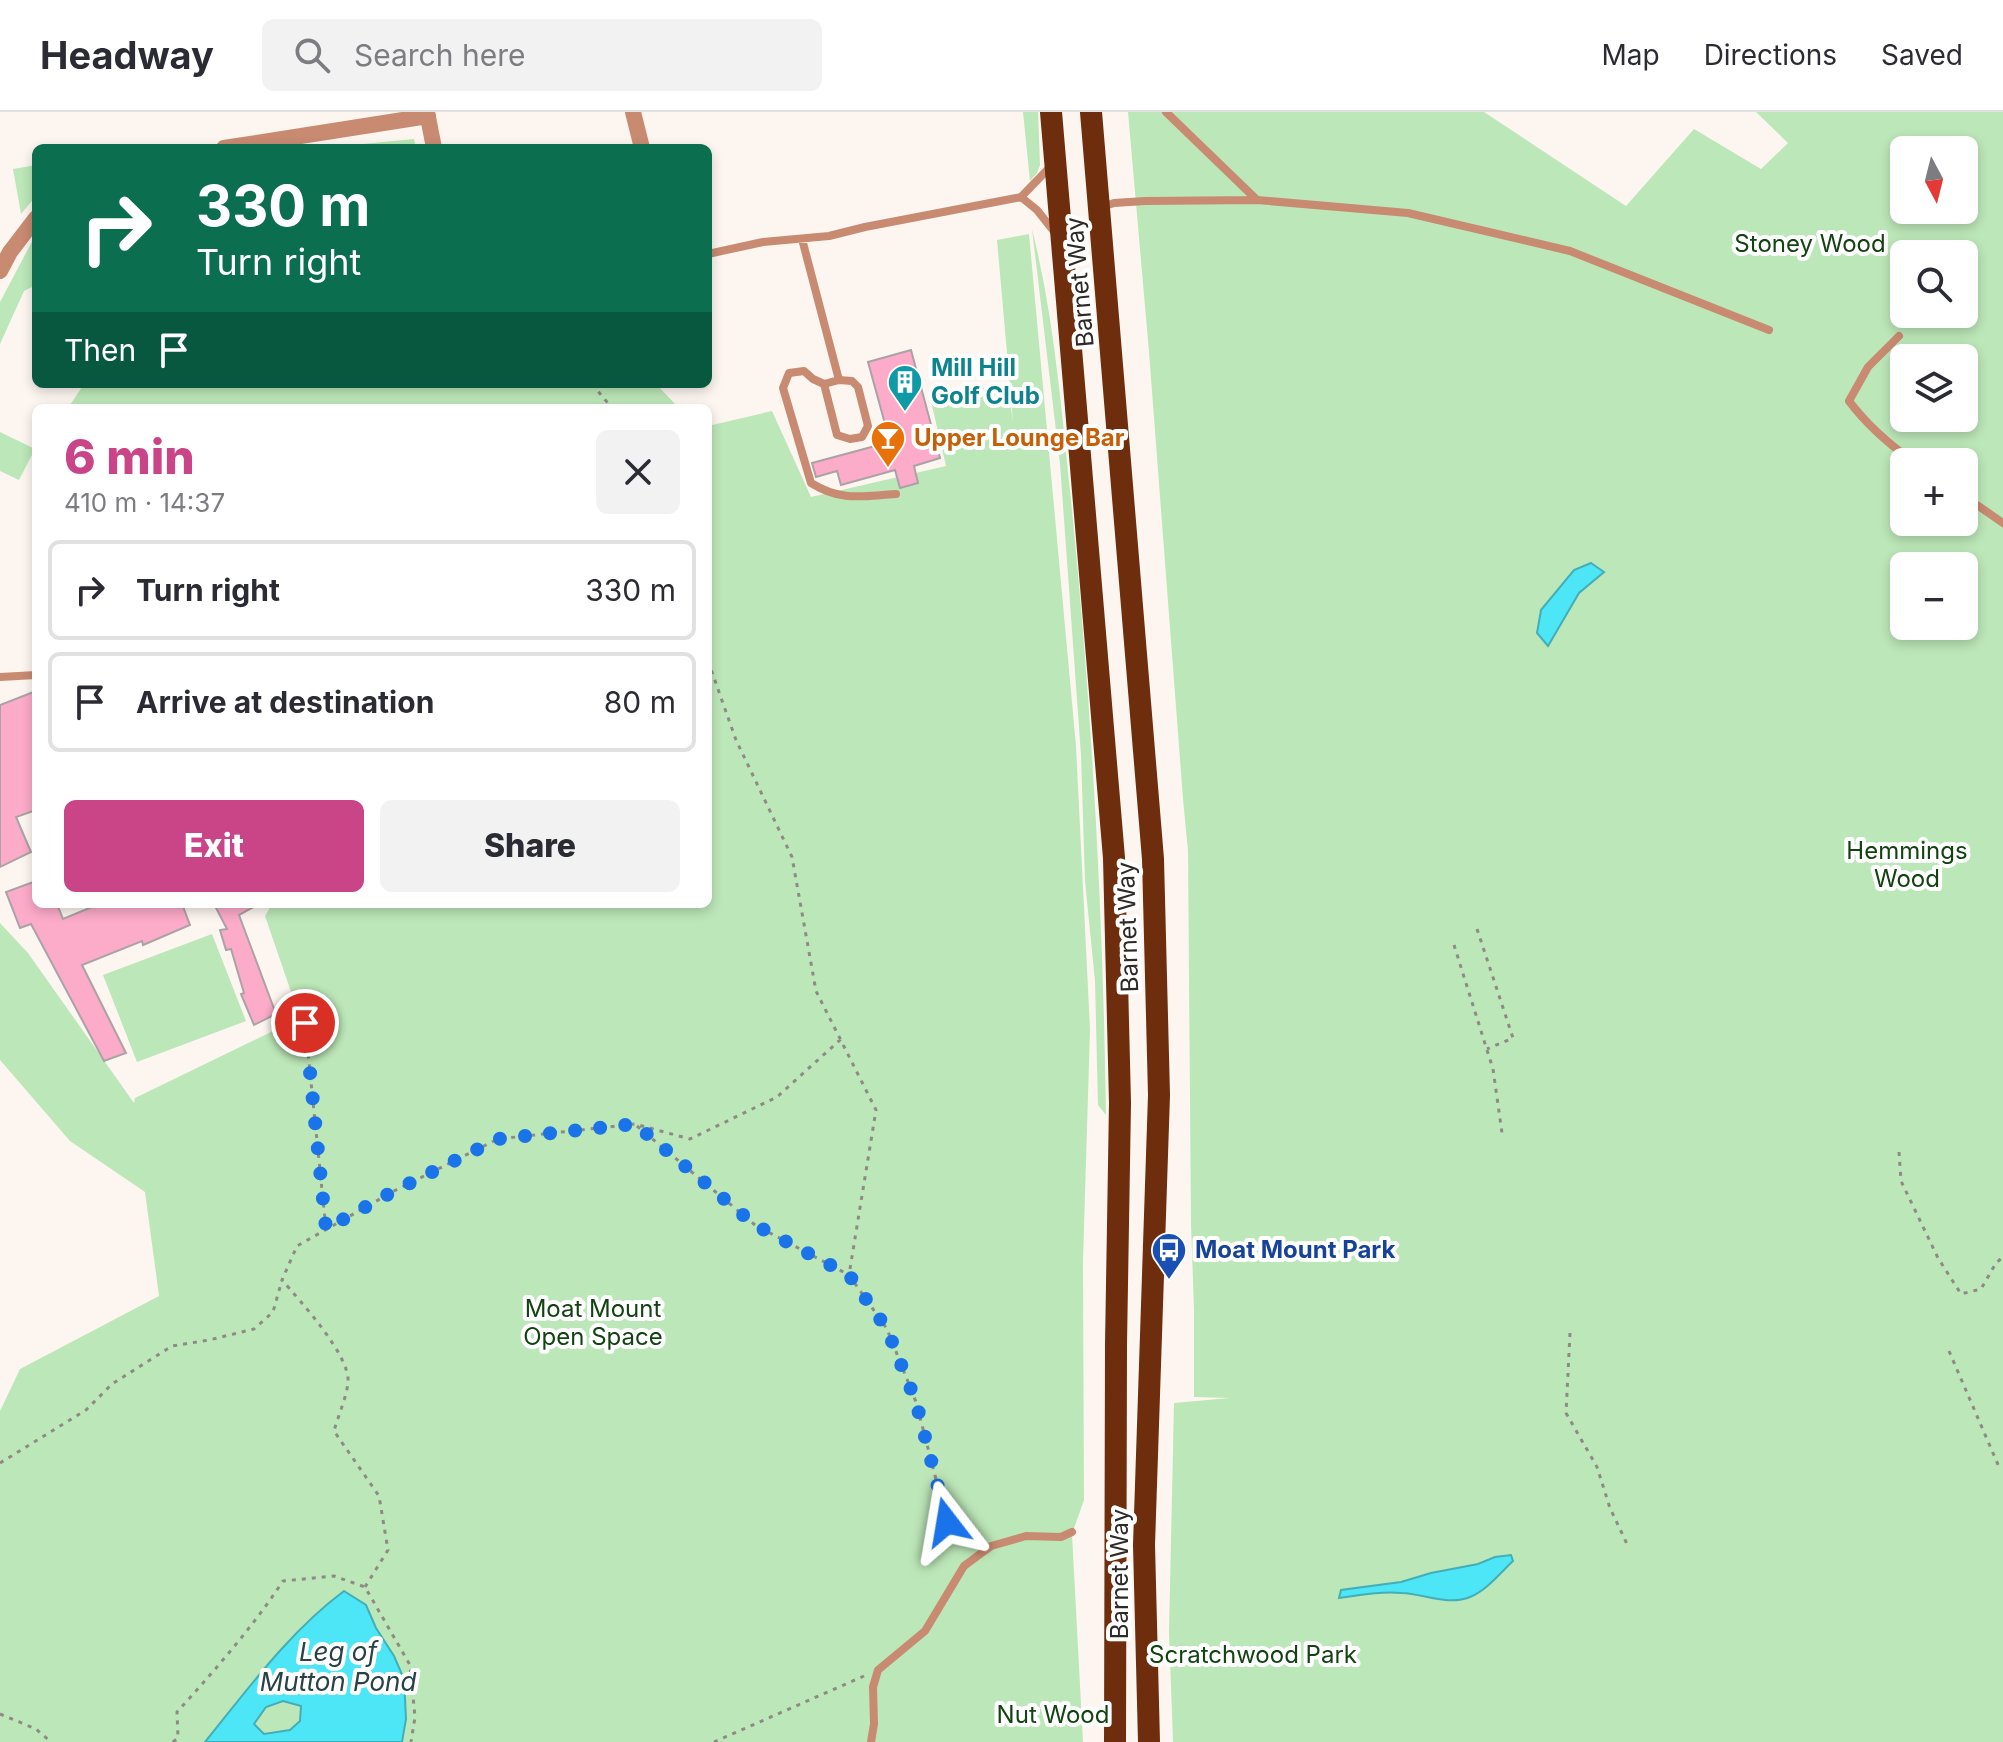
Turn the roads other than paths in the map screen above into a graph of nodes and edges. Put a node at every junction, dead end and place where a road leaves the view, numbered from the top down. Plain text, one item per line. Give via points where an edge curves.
1 (633, 112) edge
2 (1051, 112) edge
3 (1091, 112) edge
4 (1166, 112) edge
5 (427, 114) edge
6 (248, 144) edge
7 (433, 144) edge
8 (641, 144) edge
9 (1055, 162) junction
10 (1021, 197) junction
11 (1257, 200) junction
12 (1100, 208) junction
13 (32, 223) edge
14 (802, 239) junction
15 (1062, 242) junction
16 (712, 253) edge
17 (0, 271) edge
18 (1769, 330) dead end
19 (1899, 336) dead end
20 (839, 380) junction
21 (824, 384) junction
22 (1895, 448) edge
23 (896, 494) dead end
24 (1978, 506) edge
25 (2003, 523) edge
26 (32, 675) edge
27 (0, 677) edge
28 (1072, 1532) dead end
29 (871, 1742) edge
30 (1115, 1742) edge
31 (1149, 1742) edge

1 - 8 street
2 - 9 highway, Barnet Way
3 - 12 highway, Barnet Way
4 - 11 lane
5 - 6 street
5 - 7 street
9 - 10 lane
9 - 15 highway, Barnet Way
10 - 14 lane
10 - 15 lane
11 - 12 lane via 1145,201
11 - 18 lane via 1408,213 1570,251
12 - 31 highway, Barnet Way via 1153,859 1159,1095 1144,1545
13 - 17 street
14 - 16 lane
14 - 20 lane
15 - 30 highway, Barnet Way via 1114,858 1120,1103
19 - 22 lane via 1868,367 1849,401
20 - 21 lane
20 - 21 lane via 858,387 868,426 862,437 837,435
21 - 23 lane via 804,371 789,373 783,388 811,483 847,497
24 - 25 lane
26 - 27 lane
28 - 29 lane via 991,1546 964,1566 925,1631 878,1670

